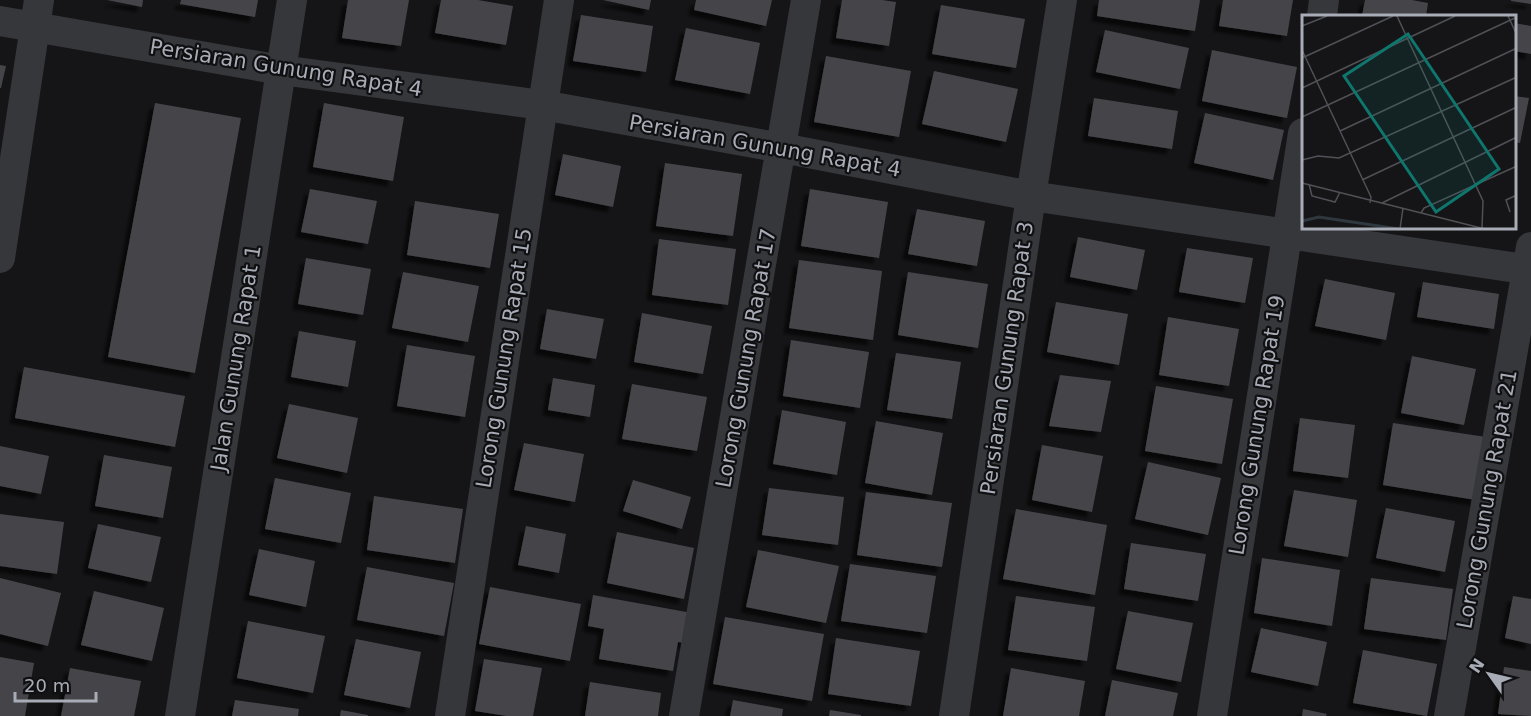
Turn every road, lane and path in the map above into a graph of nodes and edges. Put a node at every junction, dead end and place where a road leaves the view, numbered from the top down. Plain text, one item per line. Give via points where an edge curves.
1 (292, 0) edge
2 (559, 0) edge
3 (806, 0) edge
4 (1062, 0) edge
5 (1324, 0) edge
6 (37, 14) edge
7 (1322, 15) edge
8 (0, 21) edge
9 (280, 70) junction
10 (542, 105) junction
11 (1302, 139) edge
12 (782, 148) junction
13 (1030, 196) junction
14 (1287, 233) junction
15 (0, 258) edge
16 (1530, 262) edge
17 (180, 716) edge
18 (450, 716) edge
19 (684, 716) edge
20 (954, 716) edge
21 (1212, 716) edge
22 (1449, 716) edge

1 - 9 street, Jalan Gunung Rapat 1
2 - 10 street, Lorong Gunung Rapat 15
3 - 12 street, Lorong Gunung Rapat 17
4 - 13 street, Persiaran Gunung Rapat 3
5 - 7 street
6 - 8 street, Persiaran Gunung Rapat 4
6 - 9 street, Persiaran Gunung Rapat 4
6 - 15 street
9 - 10 street, Persiaran Gunung Rapat 4
9 - 17 street, Jalan Gunung Rapat 1
10 - 12 street, Persiaran Gunung Rapat 4
10 - 18 street, Lorong Gunung Rapat 15
11 - 14 street, Lorong Gunung Rapat 19
12 - 13 street, Persiaran Gunung Rapat 4
12 - 19 street, Lorong Gunung Rapat 17
13 - 14 street, Persiaran Gunung Rapat 4
13 - 20 street, Persiaran Gunung Rapat 3
14 - 16 street, Persiaran Gunung Rapat 4
14 - 21 street, Lorong Gunung Rapat 19
16 - 22 street, Lorong Gunung Rapat 21

